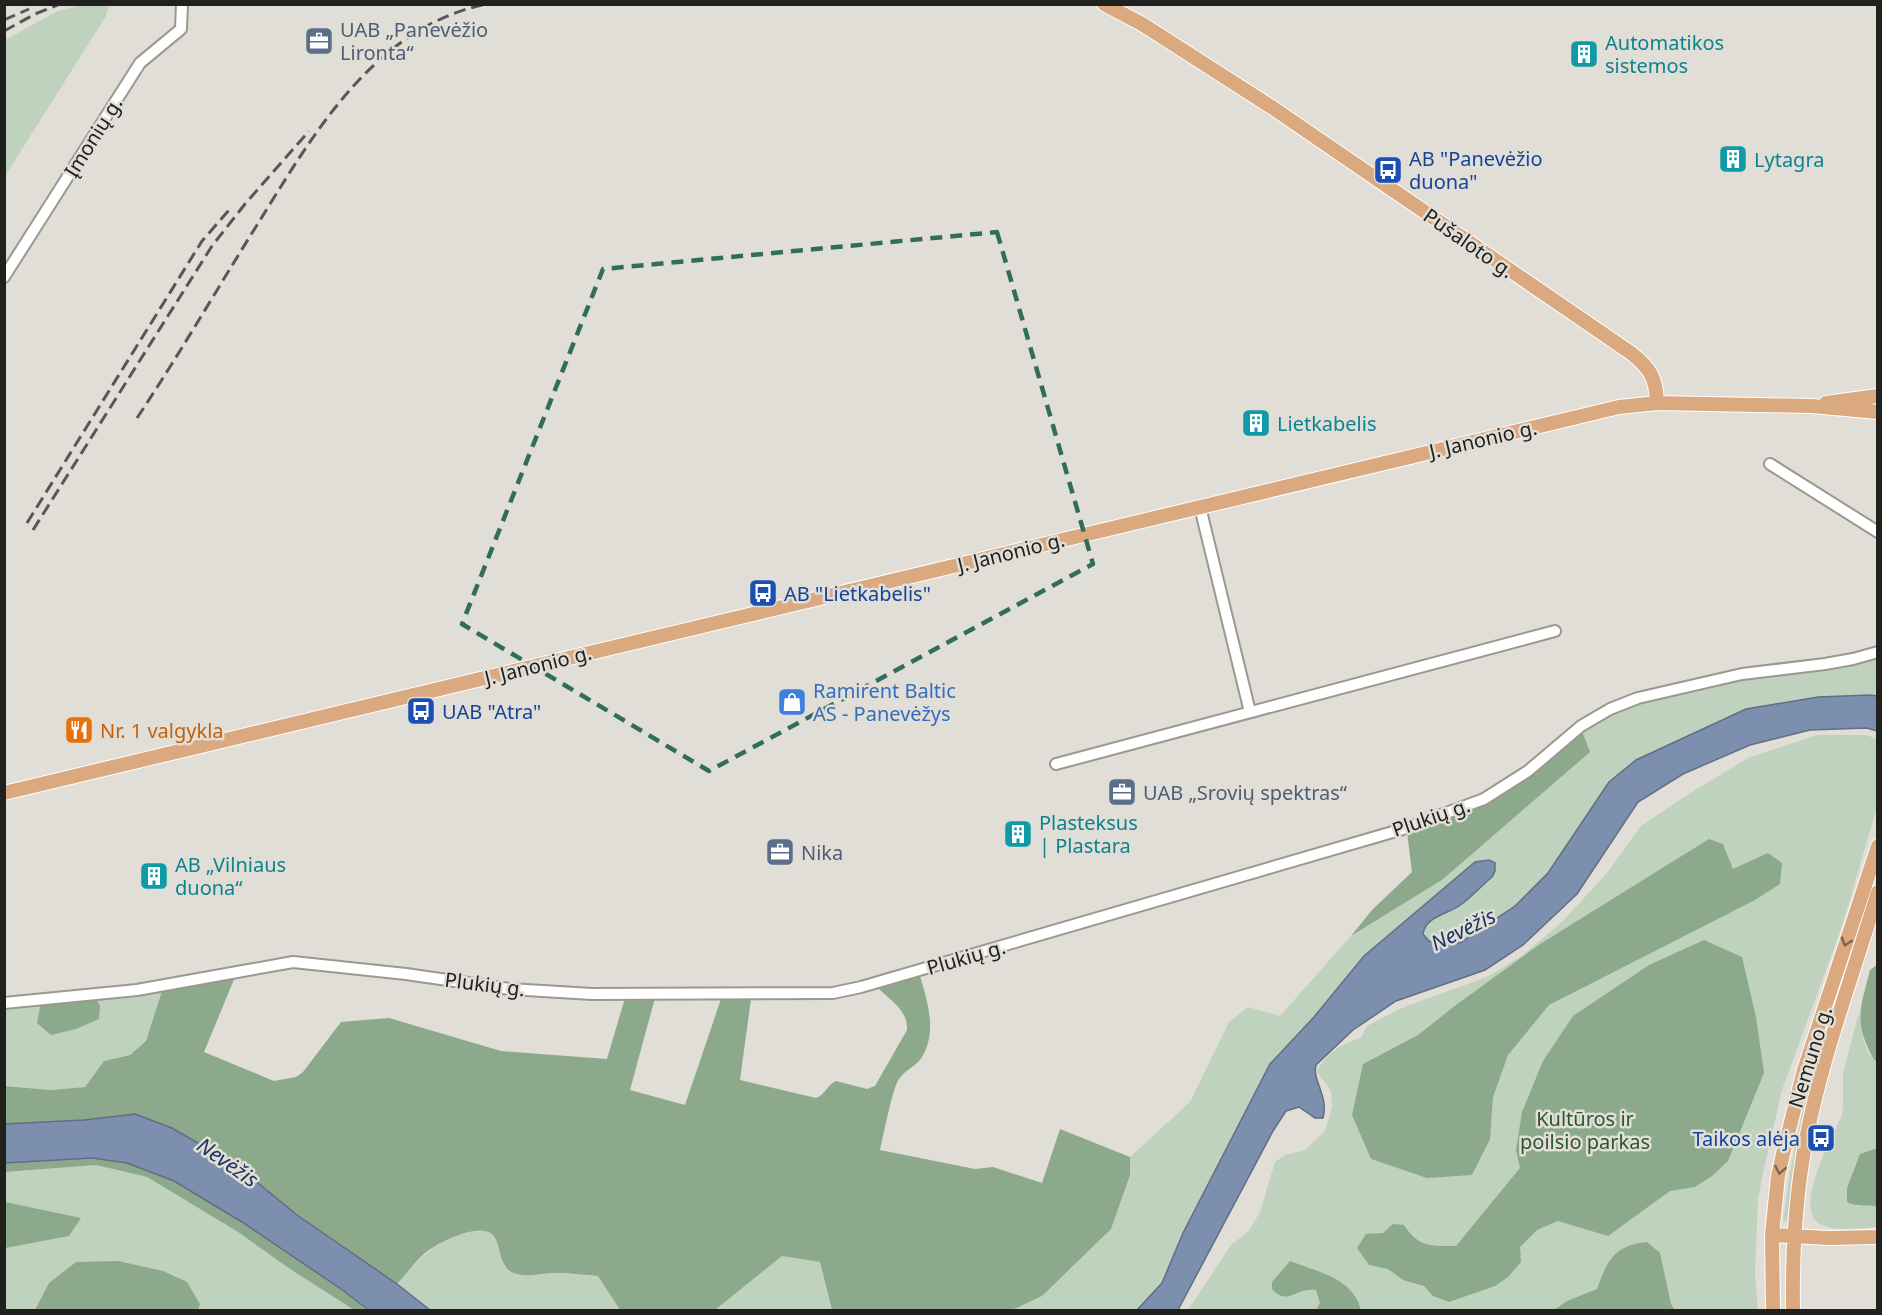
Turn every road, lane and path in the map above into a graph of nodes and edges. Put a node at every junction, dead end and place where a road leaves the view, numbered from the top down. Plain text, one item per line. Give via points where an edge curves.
1 (182, 4) edge
2 (1104, 4) edge
3 (4, 278) edge
4 (1878, 396) edge
5 (1657, 403) junction
6 (1812, 406) junction
7 (1878, 412) edge
8 (1770, 464) dead end
9 (1200, 507) junction
10 (1878, 532) edge
11 (1555, 631) dead end
12 (1878, 652) edge
13 (1250, 712) junction
14 (1056, 764) dead end
15 (4, 793) edge
16 (1878, 846) edge
17 (1871, 890) edge
18 (4, 1003) edge
19 (1772, 1235) junction
20 (1794, 1236) junction
21 (1878, 1237) edge
22 (1773, 1311) edge
23 (1793, 1311) edge

1 - 3 street, Įmonių g. via 181,29 140,63
2 - 5 main road, Pušaloto g. via 1273,108 1631,353 1654,377
4 - 6 main road, J. Janonio g.
5 - 6 main road, J. Janonio g.
5 - 9 main road, J. Janonio g. via 1635,404
6 - 7 main road, J. Janonio g.
8 - 10 street
9 - 13 street
9 - 15 main road, J. Janonio g.
11 - 13 street
12 - 18 street, Plukių g. via 1825,664 1742,674 1638,698 1581,726 1528,771 1484,799 1402,829 832,993 592,994 510,989 293,962 137,990
13 - 14 street
16 - 17 main road, Nemuno g.
17 -> 19 main road, Nemuno g. via 1804,1070 1778,1176
17 - 20 main road, Nemuno g. via 1810,1120
19 - 20 main road
19 - 22 main road, Nemuno g.
20 - 21 main road
20 - 23 main road, Nemuno g.

